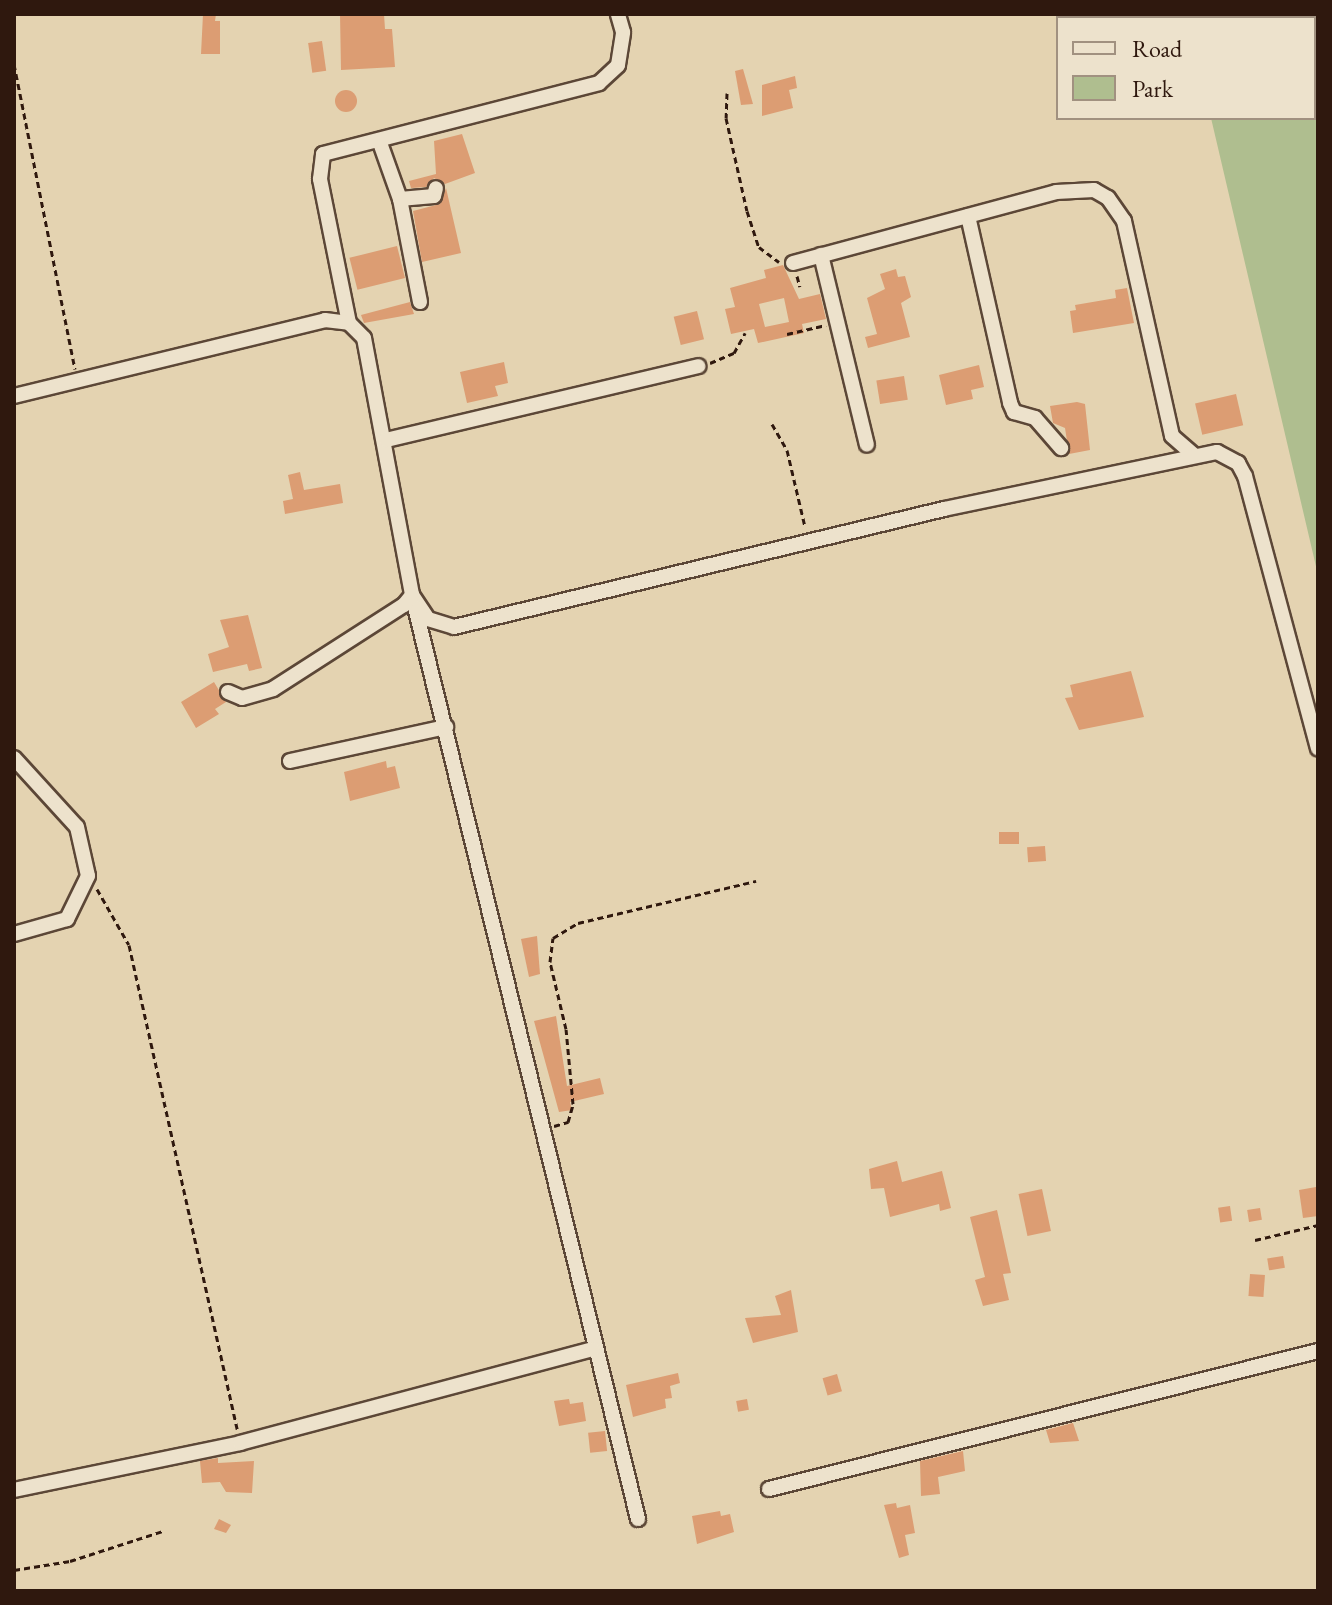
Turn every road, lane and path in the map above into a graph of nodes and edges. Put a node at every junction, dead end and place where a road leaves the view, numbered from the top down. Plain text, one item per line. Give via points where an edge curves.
1 (618, 14) edge
2 (14, 64) edge
3 (727, 93) dead end
4 (379, 140) junction
5 (436, 188) dead end
6 (400, 199) junction
7 (968, 216) junction
8 (821, 255) junction
9 (793, 263) joint
10 (420, 302) dead end
11 (840, 322) junction
12 (349, 323) junction
13 (745, 333) dead end
14 (787, 334) dead end
15 (698, 366) joint
16 (78, 381) junction
17 (14, 396) edge
18 (772, 424) dead end
19 (386, 440) junction
20 (867, 445) dead end
21 (1061, 448) dead end
22 (1193, 454) junction
23 (809, 542) junction
24 (412, 595) junction
25 (228, 692) dead end
26 (446, 727) junction
27 (1318, 748) edge
28 (14, 758) edge
29 (290, 761) dead end
30 (88, 876) junction
31 (756, 881) dead end
32 (14, 934) edge
33 (542, 1130) junction
34 (1318, 1225) edge
35 (1255, 1240) dead end
36 (593, 1349) junction
37 (1318, 1351) edge
38 (240, 1443) junction
39 (769, 1489) dead end
40 (14, 1490) edge
41 (638, 1519) dead end
42 (163, 1531) dead end
43 (14, 1570) edge

1 - 4 street via 623,32 618,65 599,83
2 - 16 path
3 - 9 path via 726,118 756,240 771,258
4 - 6 street
4 - 12 street via 323,154 319,163
5 - 6 street via 434,196
6 - 10 street
7 - 8 street
7 - 21 street via 1010,403 1014,412 1035,418
7 - 22 street via 1081,187 1108,198 1128,234 1172,436
8 - 9 street
8 - 11 street
11 - 14 path
11 - 20 street
12 - 16 street via 325,320
12 - 19 street via 364,338
13 - 15 path via 734,353
15 - 19 street
16 - 17 street
18 - 23 path via 791,463
19 - 24 street via 386,466
22 - 23 street
22 - 27 street via 1228,456 1245,476
23 - 24 street via 454,627 428,619
24 - 25 street via 273,689 242,698
24 - 26 street
26 - 29 street
26 - 33 street
28 - 30 street via 77,827
30 - 32 street via 67,919
30 - 38 path via 129,945
31 - 33 path via 578,923 553,938 550,962 566,1029 573,1104 568,1122
33 - 36 street
34 - 35 path
36 - 38 street
36 - 41 street
37 - 39 street
38 - 40 street
42 - 43 path via 70,1561

